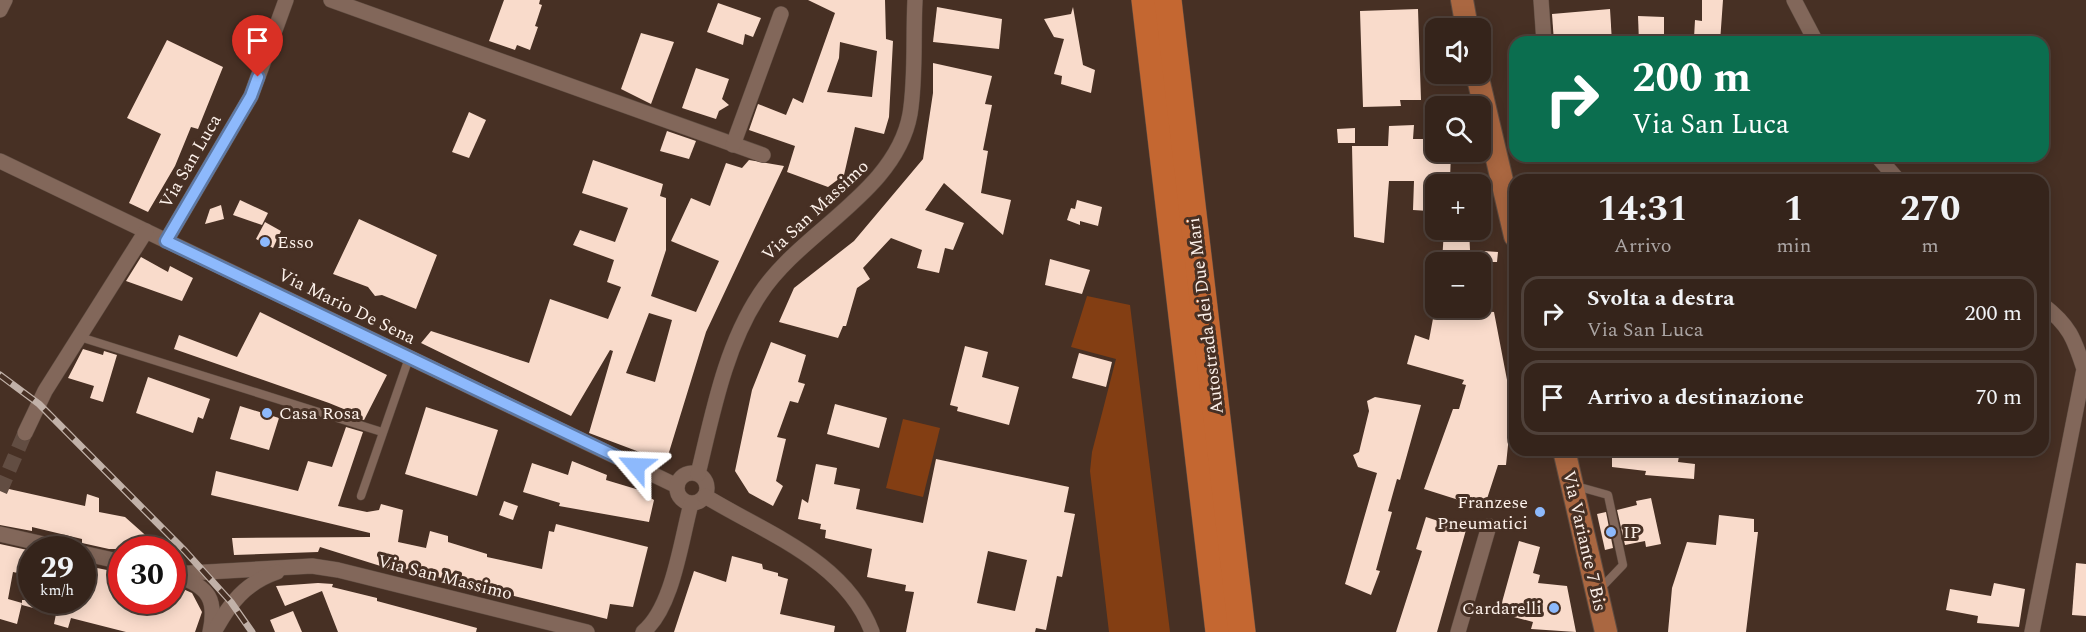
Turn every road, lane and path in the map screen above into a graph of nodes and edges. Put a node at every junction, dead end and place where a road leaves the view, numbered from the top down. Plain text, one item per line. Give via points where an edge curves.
1 (4, 0) edge
2 (286, 0) edge
3 (331, 0) edge
4 (915, 0) edge
5 (1145, 0) edge
6 (1168, 0) edge
7 (1462, 0) edge
8 (1541, 0) edge
9 (1794, 0) edge
10 (0, 10) edge
11 (781, 15) dead end
12 (1465, 18) edge
13 (1544, 36) edge
14 (1813, 36) edge
15 (1479, 84) edge
16 (732, 145) junction
17 (763, 155) dead end
18 (0, 161) edge
19 (1882, 162) edge
20 (1893, 174) edge
21 (1509, 210) edge
22 (146, 231) junction
23 (166, 241) junction
24 (2049, 310) edge
25 (80, 338) junction
26 (409, 358) junction
27 (382, 432) junction
28 (25, 434) tunnel mouth
29 (1566, 456) edge
30 (698, 474) junction
31 (677, 486) junction
32 (1573, 486) junction
33 (361, 496) dead end
34 (705, 496) junction
35 (691, 504) junction
36 (1489, 526) dead end
37 (0, 534) edge
38 (18, 538) edge
39 (292, 567) junction
40 (186, 573) edge
41 (186, 578) edge
42 (1597, 592) junction
43 (556, 629) edge
44 (210, 632) edge
45 (214, 632) edge
46 (587, 632) edge
47 (643, 632) edge
48 (872, 632) edge
49 (1220, 632) edge
50 (1242, 632) edge
51 (1458, 632) edge
52 (1606, 632) edge
53 (2032, 632) edge

1 - 10 street
2 - 23 street, Via San Luca via 251,96
3 - 16 street
4 - 30 street, Via San Massimo via 910,114 901,143 886,170 779,268 760,293 742,323 729,357
5 - 49 highway, Autostrada dei Due Mari
6 - 50 highway, Autostrada dei Due Mari
7 - 12 main road
8 - 13 street
9 - 14 street
11 - 16 street
15 - 21 main road
16 - 17 street
18 - 22 street, Via Mario De Sena
19 - 20 street
22 - 23 street, Via Mario De Sena
22 - 25 street
23 - 26 street, Via Mario De Sena
24 - 53 street via 2074,337 2084,369
25 - 27 lane
25 - 28 street via 45,391
26 - 27 lane
26 - 31 street, Via Mario De Sena
27 - 33 lane
29 - 32 main road, Via Variante 7 Bis
30 - 31 street via 687,474
30 - 34 street via 707,486
31 - 35 street via 680,498
32 - 42 main road, Via Variante 7 Bis
32 - 42 lane via 1608,495 1623,566
34 - 35 street
34 - 48 street via 830,572 851,595
35 - 47 street via 666,596 658,617
36 - 51 street
37 - 38 street
39 - 40 street, Via San Massimo
39 - 43 street, Via San Massimo via 338,570
39 - 45 street via 260,578 242,591
41 - 44 street via 204,589 211,600 214,614
42 - 52 main road, Via Variante 7 Bis
43 - 46 street, Via San Massimo

